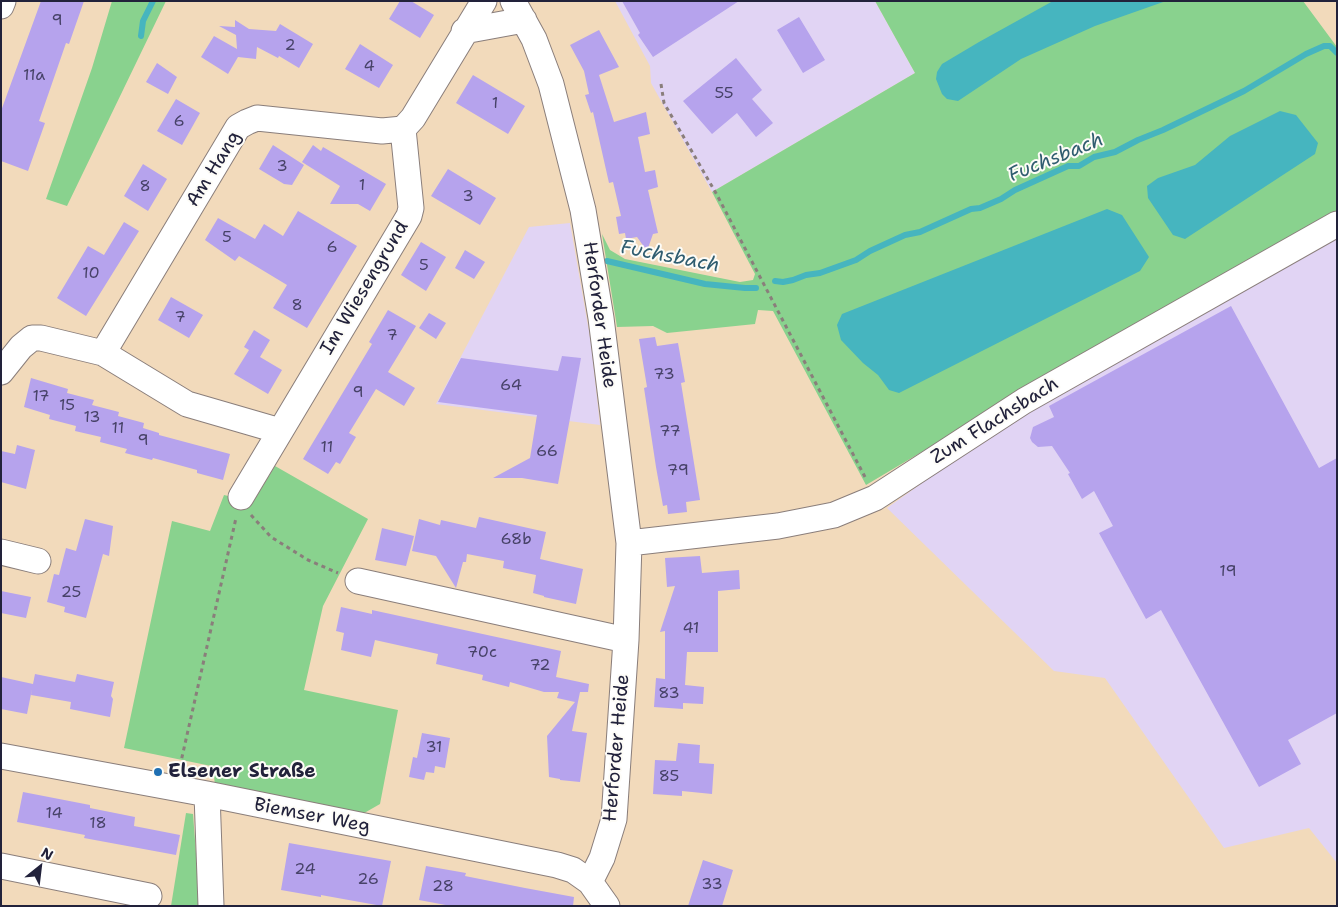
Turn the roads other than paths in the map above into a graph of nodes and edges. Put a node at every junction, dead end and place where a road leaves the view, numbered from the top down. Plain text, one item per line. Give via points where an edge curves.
1 (3, 1) edge
2 (484, 1) edge
3 (1, 6) edge
4 (518, 11) edge
5 (464, 31) junction
6 (403, 130) junction
7 (1337, 224) edge
8 (103, 354) junction
9 (1, 372) edge
10 (280, 431) junction
11 (240, 500) road end
12 (629, 543) junction
13 (1, 552) edge
14 (38, 561) dead end
15 (358, 581) road end
16 (626, 640) junction
17 (1, 756) edge
18 (207, 794) junction
19 (1, 866) edge
20 (590, 882) junction
21 (149, 896) dead end
22 (212, 906) edge
23 (607, 906) edge

1 - 3 street
2 - 5 street
4 - 5 street
4 - 12 street, Herforder Heide via 534,39 551,84 584,210
5 - 6 street
6 - 8 street, Am Hang via 382,131 257,118 238,127
6 - 10 street, Im Wiesengrund via 411,208 409,216
7 - 12 street, Zum Flachsbach via 1024,401 875,498 834,515 787,524
8 - 9 street via 32,338
8 - 10 street via 187,404
10 - 11 street, Im Wiesengrund
12 - 16 street, Herforder Heide
13 - 14 street
15 - 16 street
16 - 20 street, Herforder Heide via 614,819 602,858
17 - 18 street, Biemser Weg
18 - 20 street, Biemser Weg via 557,865 573,870
18 - 22 street
19 - 21 street
20 - 23 street, Biemser Weg

